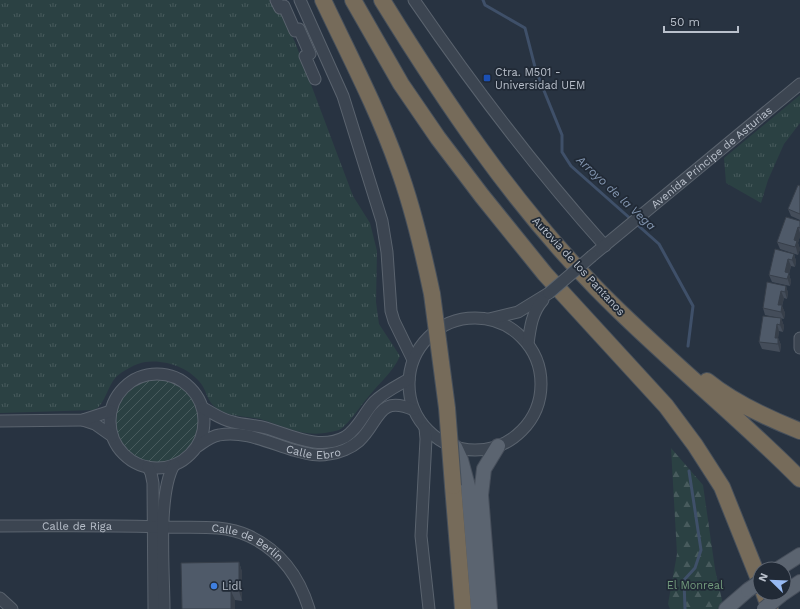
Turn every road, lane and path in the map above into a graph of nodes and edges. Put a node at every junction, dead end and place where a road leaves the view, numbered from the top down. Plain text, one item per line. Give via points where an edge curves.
1 (276, 0) edge
2 (300, 0) edge
3 (323, 0) edge
4 (353, 0) edge
5 (382, 0) edge
6 (414, 0) edge
7 (315, 79) dead end
8 (800, 84) edge
9 (605, 246) junction
10 (596, 288) junction
11 (549, 293) junction
12 (489, 319) junction
13 (800, 338) edge
14 (528, 344) junction
15 (800, 348) edge
16 (413, 360) junction
17 (409, 379) junction
18 (203, 408) junction
19 (414, 410) junction
20 (111, 411) junction
21 (83, 420) junction
22 (0, 422) edge
23 (425, 428) junction
24 (800, 431) edge
25 (112, 436) junction
26 (198, 446) junction
27 (498, 446) junction
28 (455, 447) junction
29 (174, 465) junction
30 (148, 467) junction
31 (800, 480) edge
32 (0, 526) edge
33 (159, 526) junction
34 (800, 555) edge
35 (791, 561) edge
36 (752, 573) edge
37 (800, 582) edge
38 (752, 588) edge
39 (0, 598) edge
40 (12, 609) edge
41 (154, 609) edge
42 (164, 609) edge
43 (309, 609) edge
44 (429, 609) edge
45 (463, 609) edge
46 (478, 609) edge
47 (490, 609) edge
48 (726, 609) edge
49 (764, 609) edge

1 - 7 street via 280,8 284,6 295,31 299,29 310,54 305,56
2 - 16 street via 343,96 382,221 388,258 391,311
3 - 45 highway, bridge via 376,112 398,167 421,238 432,294 446,401
4 - 36 highway via 402,84 438,138 482,196 546,274 666,406 695,445 722,487
5 - 10 highway, Autovía de los Pantanos via 437,88 498,174 554,243
6 - 9 street via 515,140
8 - 9 street, Avenida Príncipe de Asturias
9 - 11 street, Avenida Príncipe de Asturias, bridge
10 - 24 highway via 641,322 720,392 754,412
10 - 31 highway, Autovía de los Pantanos
11 - 12 street, Avenida Príncipe de Asturias via 518,312
11 - 14 street, Avenida Príncipe de Asturias via 535,312
12 - 14 street via 517,332
12 - 16 street via 470,318 452,322 422,344
13 - 15 street
14 - 27 street via 536,357 540,372 538,406 528,424 518,434
16 - 17 street
17 - 18 street, Calle Ebro via 381,397 355,428 333,442 306,441 265,428 234,422
17 - 19 street
18 - 20 street via 196,393 185,382 171,375 156,373 140,376 127,384 117,396
18 - 26 street via 205,421
19 - 23 street
19 - 26 street, Calle Ebro via 401,404 383,409 360,441 345,450 328,455 310,455 235,433 218,435
20 - 21 street
20 - 25 street
21 - 22 street
21 - 25 street via 95,424
23 - 28 street via 441,441
23 - 44 street via 421,536
25 - 30 street via 119,450 130,460
26 - 29 street via 187,458
27 - 28 street via 483,450
27 - 47 main road via 484,469 481,495
28 - 46 main road via 468,486
29 - 30 street
29 - 33 street via 167,481
30 - 33 street
32 - 33 street, Calle de Riga
33 - 41 street
33 - 42 street
33 - 43 street, Calle de Berlín via 228,530 264,544 285,562 294,574 303,589
34 - 35 main road
37 - 49 main road, bridge
38 - 48 main road
39 - 40 street

